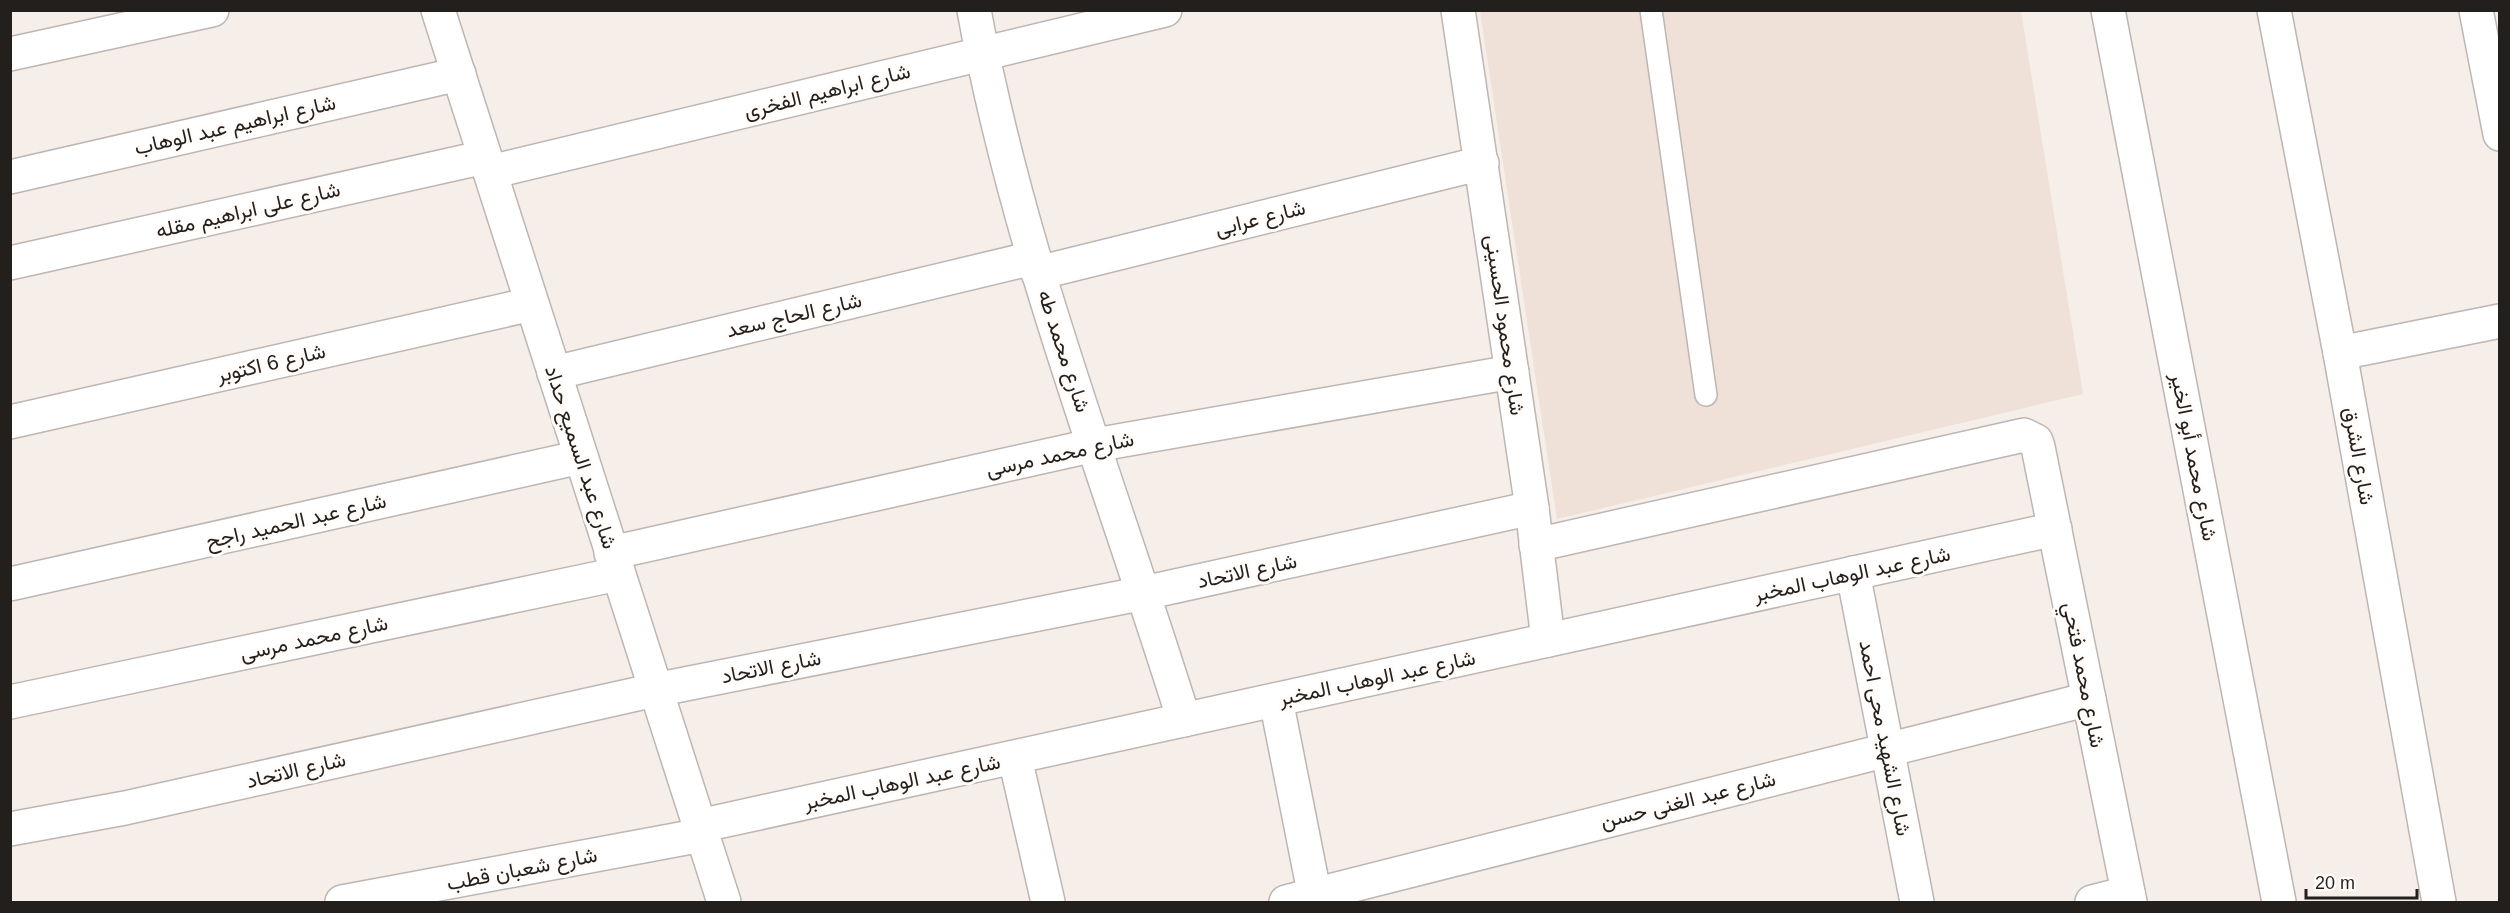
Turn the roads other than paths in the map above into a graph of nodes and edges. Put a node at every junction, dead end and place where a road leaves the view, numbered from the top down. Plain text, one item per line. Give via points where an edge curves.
1 (212, 10) edge
2 (438, 10) edge
3 (974, 10) edge
4 (1165, 10) edge
5 (1458, 10) edge
6 (1651, 10) edge
7 (2108, 10) edge
8 (2274, 10) edge
9 (2476, 10) edge
10 (982, 53) junction
11 (10, 54) edge
12 (459, 74) junction
13 (2499, 134) edge
14 (1482, 163) junction
15 (488, 165) junction
16 (10, 177) edge
17 (10, 263) edge
18 (1036, 265) junction
19 (532, 304) junction
20 (2499, 321) edge
21 (2340, 353) junction
22 (1512, 372) junction
23 (554, 373) junction
24 (1706, 395) dead end
25 (10, 422) edge
26 (1095, 444) junction
27 (581, 457) junction
28 (1532, 508) junction
29 (2055, 529) junction
30 (1536, 545) junction
31 (615, 564) junction
32 (1853, 573) junction
33 (10, 584) edge
34 (1144, 593) junction
35 (1548, 640) junction
36 (655, 690) junction
37 (2089, 699) junction
38 (1276, 700) junction
39 (10, 702) edge
40 (1184, 720) junction
41 (1887, 749) junction
42 (1015, 758) junction
43 (10, 829) edge
44 (700, 831) junction
45 (2129, 898) edge
46 (1305, 900) edge
47 (342, 903) edge
48 (724, 903) edge
49 (1048, 903) edge
50 (1917, 903) edge
51 (2092, 903) edge
52 (2279, 903) edge
53 (2439, 903) edge

1 - 11 street
2 - 12 street, شارع عبد السميع حداد
3 - 10 street, شارع محمد طه
4 - 10 street, شارع ابراهيم الفخرى
5 - 14 street, شارع محمود الحسينى
6 - 24 lane
7 - 52 street, شارع محمد أبو الخير
8 - 21 street, شارع الشرق
9 - 13 street
10 - 15 street, شارع ابراهيم الفخرى
10 - 18 street, شارع محمد طه
12 - 15 street, شارع عبد السميع حداد
12 - 16 street, شارع ابراهيم عبد الوهاب
14 - 18 street, شارع عرابى
14 - 22 street, شارع محمود الحسينى
15 - 17 street, شارع على ابراهيم مقله
15 - 19 street, شارع عبد السميع حداد
18 - 23 street, شارع الحاج سعد
18 - 26 street, شارع محمد طه
19 - 23 street, شارع عبد السميع حداد
19 - 25 street, شارع 6 اكتوبر
20 - 21 street
21 - 53 street, شارع الشرق
22 - 26 street, شارع محمد مرسى
22 - 28 street, شارع محمود الحسينى
23 - 27 street, شارع عبد السميع حداد
26 - 31 street, شارع محمد مرسى
26 - 34 street, شارع محمد طه
27 - 31 street, شارع عبد السميع حداد
27 - 33 street, شارع عبد الحميد راجح
28 - 30 street, شارع محمود الحسينى
28 - 34 street, شارع الاتحاد
29 - 30 street, شارع محمد فتحي via 2038,447 2036,441 2024,435
29 - 32 street, شارع عبد الوهاب المخبر
29 - 37 street, شارع محمد فتحي
30 - 35 street, شارع محمود الحسينى
31 - 36 street, شارع عبد السميع حداد
31 - 39 street, شارع محمد مرسى
32 - 35 street, شارع عبد الوهاب المخبر
32 - 41 street, شارع الشهيد محى احمد
34 - 36 street, شارع الاتحاد
34 - 40 street, شارع محمد طه
35 - 38 street, شارع عبد الوهاب المخبر
36 - 43 street, شارع الاتحاد via 124,808
36 - 44 street, شارع عبد السميع حداد
37 - 41 street, شارع عبد الغنى حسن
37 - 45 street, شارع محمد فتحي
38 - 40 street, شارع عبد الوهاب المخبر
38 - 46 street
40 - 42 street, شارع عبد الوهاب المخبر
41 - 46 street, شارع عبد الغنى حسن
41 - 50 street, شارع الشهيد محى احمد
42 - 44 street, شارع عبد الوهاب المخبر
42 - 49 street
44 - 47 street, شارع شعبان قطب
44 - 48 street, شارع عبد السميع حداد
45 - 51 street

